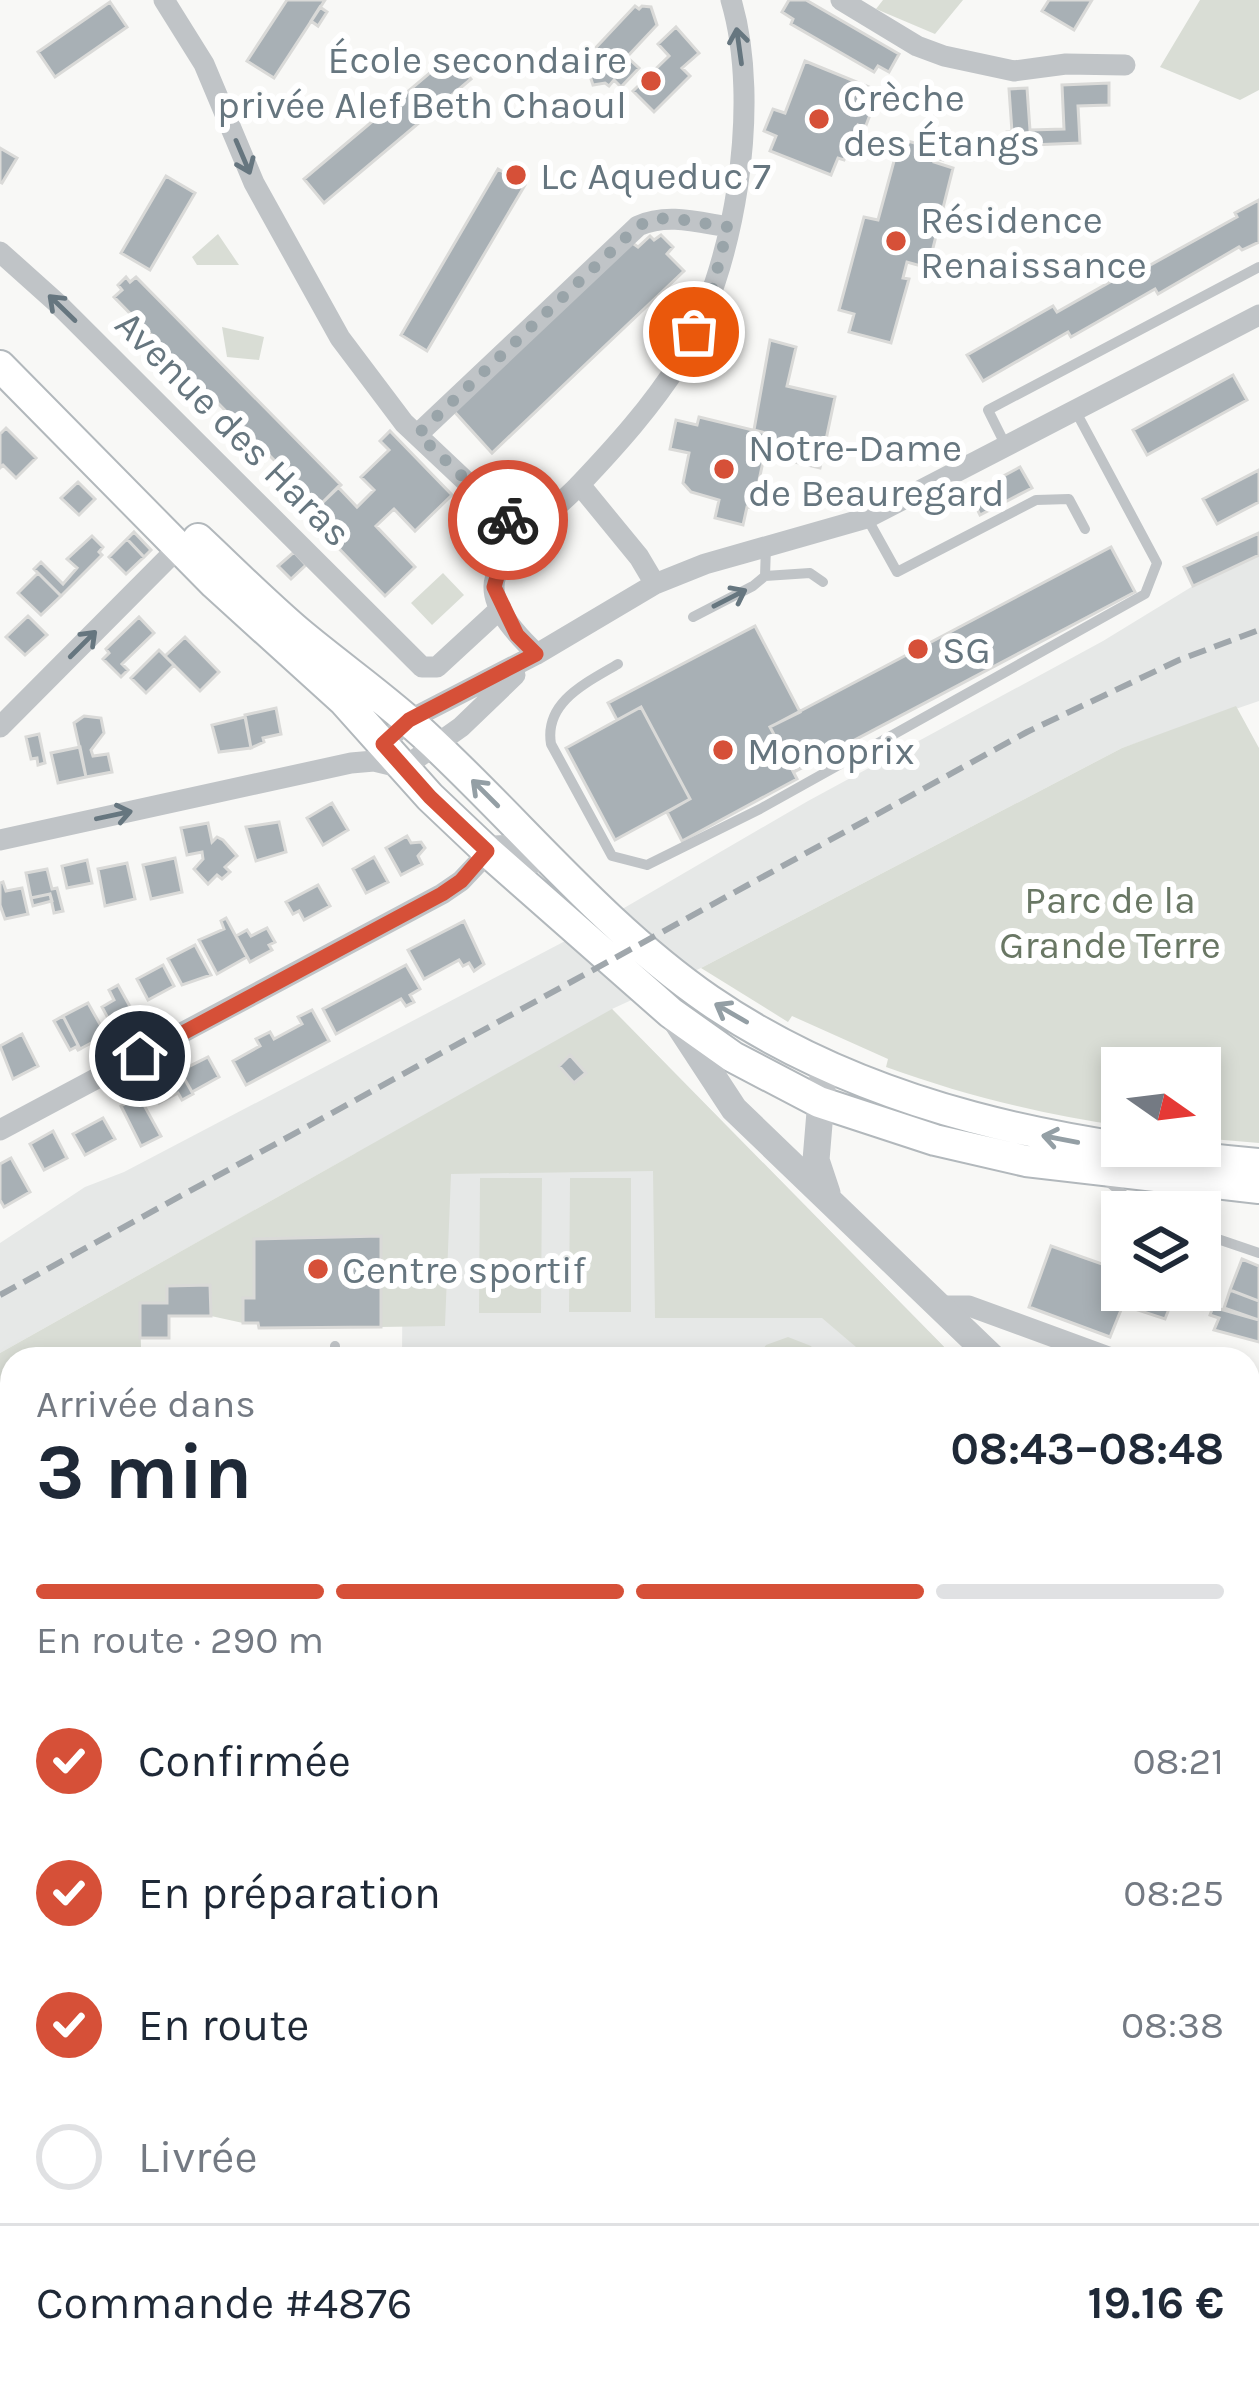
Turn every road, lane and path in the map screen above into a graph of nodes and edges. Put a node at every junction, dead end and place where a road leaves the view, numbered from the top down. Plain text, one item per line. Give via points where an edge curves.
1 (164, 0) edge
2 (731, 0) edge
3 (841, 0) edge
4 (1125, 65) dead end
5 (728, 227) junction
6 (0, 252) edge
7 (1259, 267) edge
8 (1259, 315) edge
9 (0, 339) edge
10 (2, 372) edge
11 (1075, 410) junction
12 (418, 434) junction
13 (1006, 446) junction
14 (580, 485) junction
15 (866, 518) junction
16 (1085, 529) dead end
17 (526, 537) junction
18 (766, 546) junction
19 (178, 548) junction
20 (764, 576) junction
21 (823, 582) dead end
22 (655, 584) junction
23 (501, 608) junction
24 (693, 617) dead end
25 (536, 654) junction
26 (617, 664) dead end
27 (409, 720) junction
28 (0, 727) edge
29 (435, 745) junction
30 (393, 756) junction
31 (0, 840) edge
32 (487, 851) junction
33 (592, 902) junction
34 (671, 1013) junction
35 (794, 1049) junction
36 (824, 1064) junction
37 (748, 1065) junction
38 (819, 1102) junction
39 (734, 1109) junction
40 (0, 1130) edge
41 (1259, 1164) edge
42 (1096, 1171) junction
43 (1259, 1188) edge
44 (1119, 1191) edge
45 (829, 1197) junction
46 (1221, 1240) edge
47 (1259, 1253) edge
48 (942, 1306) junction
49 (982, 1347) edge
50 (1081, 1347) edge

1 -> 12 street via 204,64 308,285
5 -> 2 street via 743,111
3 - 4 street via 944,56 1014,70
5 - 12 street via 672,218 638,226
5 - 14 street via 709,302 679,362
23 -> 6 street, Avenue des Haras via 437,667 422,667
7 - 13 lane via 988,410
8 - 11 street
9 - 27 main road via 261,599
10 - 19 main road
11 - 13 street
11 - 26 lane via 1157,563 1145,594 647,865 613,856 549,734 554,711
12 - 17 street
13 - 15 street
14 - 17 street
14 - 22 street
15 - 16 lane via 897,572 1036,500 1069,499
15 - 18 street
17 - 23 street via 501,563 494,587
18 - 20 lane
18 - 22 street
28 -> 19 street
19 - 30 main road
20 - 21 lane via 810,573
24 -> 20 lane
22 - 25 street
23 - 25 street
25 - 27 street
25 - 29 street
27 - 29 main road
27 - 30 street
29 - 30 street
33 -> 29 main road
31 -> 30 street
30 - 32 main road
32 - 33 street via 514,845 566,895
32 - 34 main road
32 - 40 street via 442,894
35 -> 33 main road via 710,1000
34 - 37 main road
34 - 39 street
35 - 36 main road
35 - 37 street
36 - 38 street
41 -> 36 main road via 1053,1139 951,1112
37 - 38 main road
37 - 39 street
38 - 42 main road via 935,1141
38 - 45 street via 817,1160
39 - 45 street
42 - 43 main road
42 - 44 lane
45 - 48 street
46 - 47 lane
48 - 49 street
48 - 50 street via 969,1306

